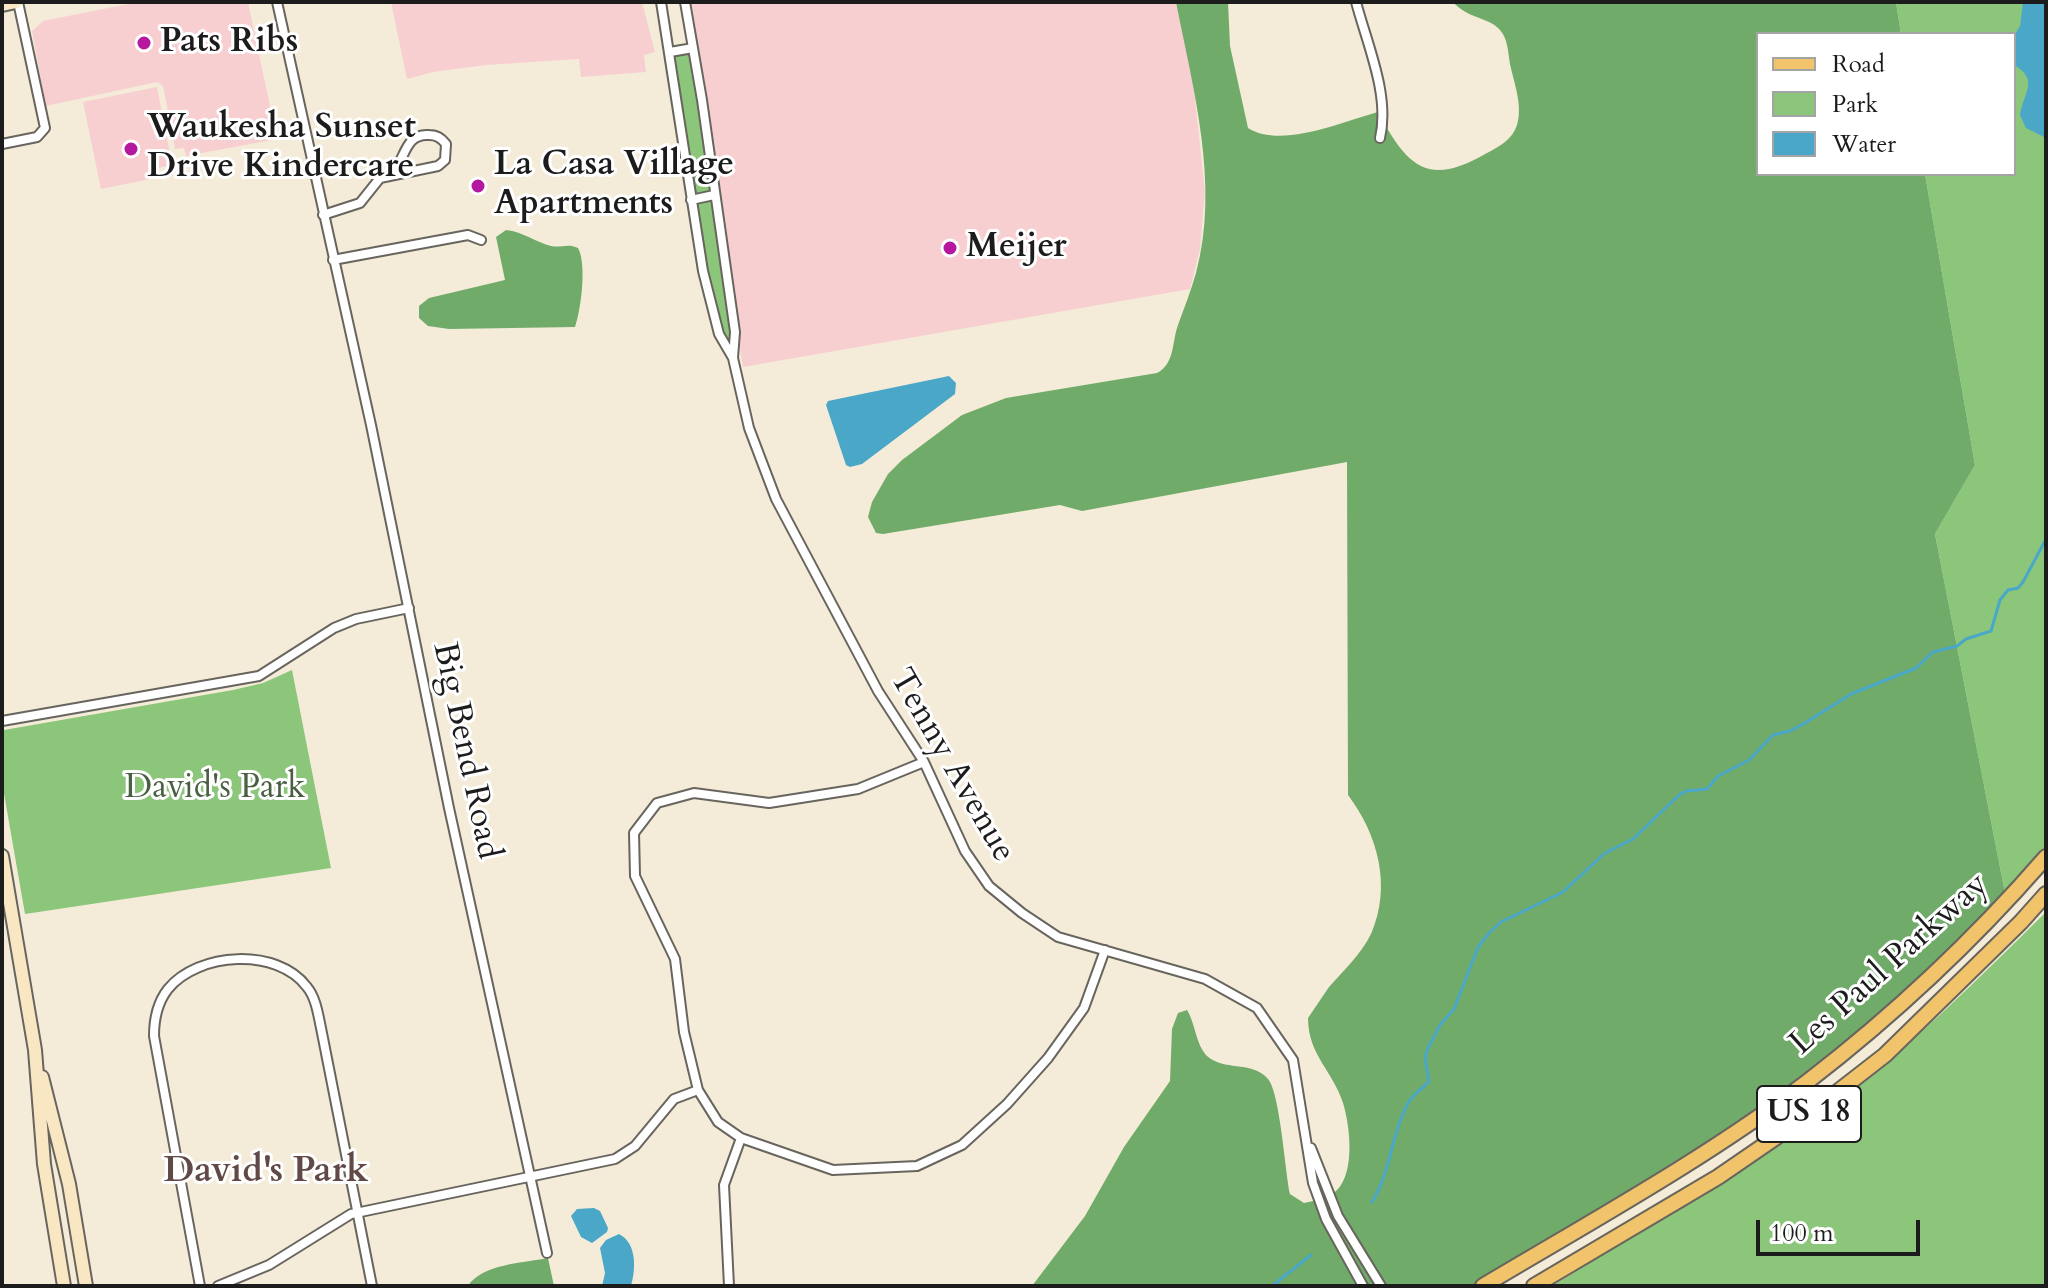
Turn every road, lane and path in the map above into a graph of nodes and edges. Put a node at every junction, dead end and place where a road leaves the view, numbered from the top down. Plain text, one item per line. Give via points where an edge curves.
1 (17, 2) edge
2 (277, 2) edge
3 (661, 2) edge
4 (685, 2) edge
5 (1356, 2) edge
6 (2, 5) edge
7 (693, 48) junction
8 (670, 52) junction
9 (1380, 138) dead end
10 (2, 144) edge
11 (390, 175) junction
12 (714, 195) junction
13 (691, 200) junction
14 (323, 215) junction
15 (481, 240) dead end
16 (333, 260) junction
17 (733, 358) junction
18 (409, 608) junction
19 (2, 721) edge
20 (924, 762) junction
21 (2, 856) edge
22 (2046, 857) edge
23 (2046, 894) edge
24 (1105, 950) junction
25 (35, 1050) junction
26 (698, 1090) junction
27 (1306, 1136) junction
28 (741, 1138) junction
29 (530, 1177) junction
30 (358, 1212) junction
31 (547, 1253) dead end
32 (730, 1285) edge
33 (64, 1286) edge
34 (86, 1286) edge
35 (200, 1286) edge
36 (218, 1286) edge
37 (372, 1286) edge
38 (1363, 1286) edge
39 (1381, 1286) edge
40 (1483, 1286) edge
41 (1534, 1286) edge

1 - 6 main road
1 - 10 street via 45,128 37,137
2 - 14 street, Big Bend Road
3 - 8 street, Tenny Avenue
4 - 7 street, Tenny Avenue
5 - 9 street via 1382,103
7 - 8 street
7 - 12 street, Tenny Avenue
8 - 13 street, Tenny Avenue
11 - 11 street via 438,166 445,160 446,144 434,135 416,137
11 - 14 street via 375,182 360,203
12 - 13 street
12 - 17 street, Tenny Avenue via 735,332
13 - 17 street, Tenny Avenue via 709,303
14 - 16 street, Big Bend Road
15 - 16 street via 460,236
16 - 18 street, Big Bend Road
17 - 20 street, Tenny Avenue via 758,456 782,513 878,691
18 - 19 street via 334,628 259,676
18 - 29 street, Big Bend Road
20 - 24 street, Tenny Avenue via 965,851 989,886 1058,937
20 - 26 street via 858,789 769,803 694,793 657,803 634,833 635,876 675,959
21 - 25 main road
22 - 40 main road, Les Paul Parkway / US 18 via 1899,1006 1806,1082 1714,1147
23 - 41 main road, Les Paul Parkway / US 18 via 1885,1055 1804,1118 1718,1177
24 - 27 street, Tenny Avenue via 1205,979 1257,1008 1293,1060
24 - 28 street via 1084,1008 1048,1058 962,1145 917,1166 833,1170
25 - 33 main road via 44,1164
25 - 34 main road via 59,1139
26 - 28 street via 718,1122
26 - 29 street via 674,1099 635,1146 615,1159
27 - 38 street, Tenny Avenue via 1313,1183 1326,1219
27 - 39 street, Tenny Avenue via 1338,1216
28 - 32 street via 724,1185
29 - 30 street
29 - 31 street, Big Bend Road
30 - 35 street via 321,1028 307,985 283,967 262,960 231,960 195,969 163,996 154,1036
30 - 36 street via 269,1265
30 - 37 street

